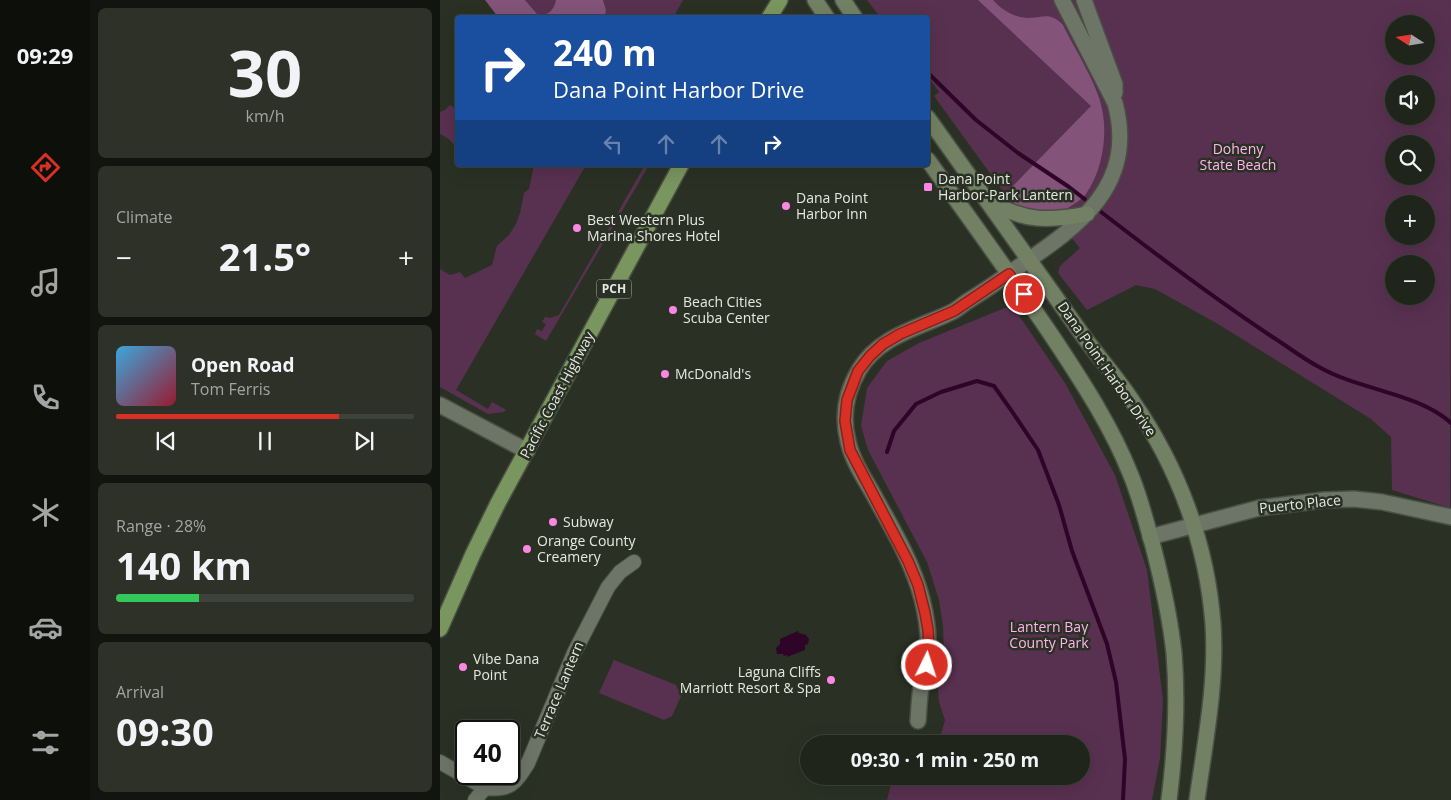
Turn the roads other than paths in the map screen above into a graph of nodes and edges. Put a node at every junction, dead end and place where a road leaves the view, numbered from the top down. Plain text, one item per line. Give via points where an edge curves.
1 (780, 0) edge
2 (815, 0) edge
3 (843, 0) edge
4 (1071, 2) edge
5 (771, 15) edge
6 (825, 15) edge
7 (853, 15) edge
8 (1115, 103) junction
9 (930, 121) edge
10 (930, 163) edge
11 (681, 167) edge
12 (986, 199) junction
13 (1087, 214) junction
14 (1030, 259) junction
15 (1009, 274) junction
16 (440, 405) edge
17 (527, 451) junction
18 (1451, 517) edge
19 (1193, 526) junction
20 (1150, 537) junction
21 (634, 562) dead end
22 (440, 629) edge
23 (918, 722) dead end
24 (440, 762) edge
25 (485, 788) junction
26 (475, 800) edge
27 (1169, 800) edge
28 (1197, 800) edge

1 - 5 highway
2 - 6 main road
3 - 7 main road
4 - 8 street
4 - 8 street via 1115,84
8 - 13 street via 1120,134 1116,162 1105,192
9 - 12 main road, Dana Point Harbor Drive
10 - 15 main road, Dana Point Harbor Drive
11 - 17 highway, Pacific Coast Highway / PCH
12 - 13 main road via 1008,212 1028,218 1064,219
12 - 14 main road, Dana Point Harbor Drive
13 - 14 street
14 - 15 street
14 - 19 main road, Dana Point Harbor Drive via 1150,428 1170,463
15 - 20 main road, Dana Point Harbor Drive via 1106,424 1130,474
15 - 23 street via 954,311 883,344 858,371 847,400 845,421 850,450 908,561 925,613 929,647 921,684
16 - 17 street
17 - 22 highway, Pacific Coast Highway / PCH via 473,554
18 - 19 street, Puerto Place via 1382,502 1324,500 1259,508
19 - 20 street, Puerto Place
19 - 28 main road, Dana Point Harbor Drive via 1208,581 1213,625 1212,684
20 - 27 main road, Dana Point Harbor Drive via 1164,587 1174,652 1174,761
21 - 25 street, Terrace Lantern via 608,587 574,653 528,764 507,788
24 - 25 street
25 - 26 street

